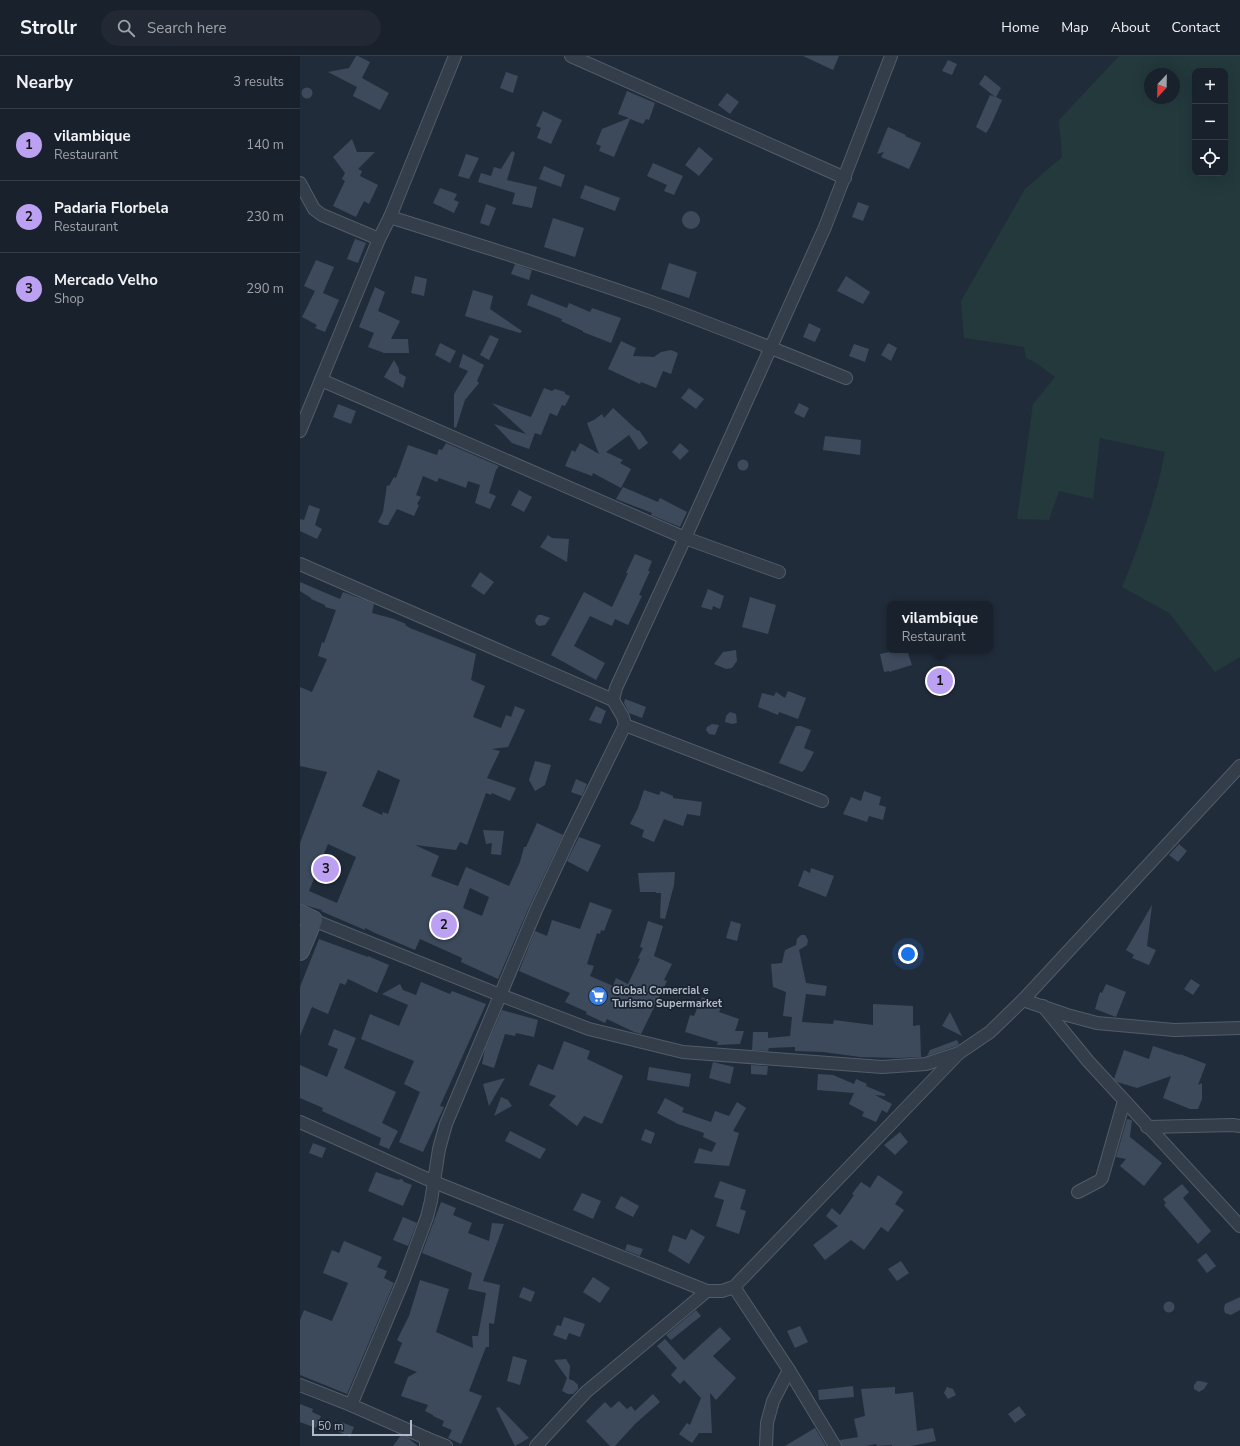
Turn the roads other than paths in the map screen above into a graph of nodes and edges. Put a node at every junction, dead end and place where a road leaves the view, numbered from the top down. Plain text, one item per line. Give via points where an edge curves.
1 (455, 56) edge
2 (571, 56) edge
3 (891, 56) edge
4 (845, 178) junction
5 (300, 183) edge
6 (390, 217) junction
7 (379, 240) junction
8 (771, 348) junction
9 (846, 378) dead end
10 (321, 380) junction
11 (300, 431) edge
12 (685, 538) junction
13 (300, 564) edge
14 (779, 572) dead end
15 (613, 700) junction
16 (625, 725) junction
17 (1240, 766) edge
18 (822, 801) dead end
19 (306, 917) edge
20 (300, 951) edge
21 (500, 995) junction
22 (1023, 1000) junction
23 (1043, 1006) junction
24 (1240, 1028) edge
25 (959, 1053) junction
26 (1124, 1101) junction
27 (300, 1122) edge
28 (1240, 1126) edge
29 (1147, 1127) junction
30 (434, 1182) junction
31 (1078, 1192) dead end
32 (1240, 1226) edge
33 (734, 1287) junction
34 (707, 1291) junction
35 (789, 1370) junction
36 (300, 1385) edge
37 (351, 1405) junction
38 (426, 1442) edge
39 (446, 1446) edge
40 (536, 1446) edge
41 (766, 1446) edge
42 (836, 1446) edge

1 - 6 street
2 - 4 street
3 - 4 street
4 - 8 street
5 - 7 street via 314,209 322,215
6 - 7 street
6 - 8 street via 545,266
7 - 10 street
8 - 9 street
8 - 12 street
10 - 11 street
10 - 12 street
12 - 14 street
12 - 15 street via 616,688
13 - 15 street
15 - 16 street
16 - 18 street
16 - 21 street via 536,910
17 - 22 street
19 - 20 main road
19 - 21 street
21 - 25 street via 589,1029 683,1052 882,1067 926,1064
21 - 30 street via 446,1124
22 - 23 street
22 - 25 street via 990,1032
23 - 24 street via 1097,1023 1174,1030
23 - 26 street
25 - 33 street
26 - 29 street
26 - 31 street via 1102,1178
27 - 30 street
28 - 29 street
29 - 32 street
30 - 34 street
30 - 37 street via 427,1217 404,1279
33 - 34 street via 722,1291
33 - 35 street
34 - 40 street via 586,1392
35 - 41 street via 773,1401 767,1423
35 - 42 street
36 - 37 street
37 - 38 street
38 - 39 street

